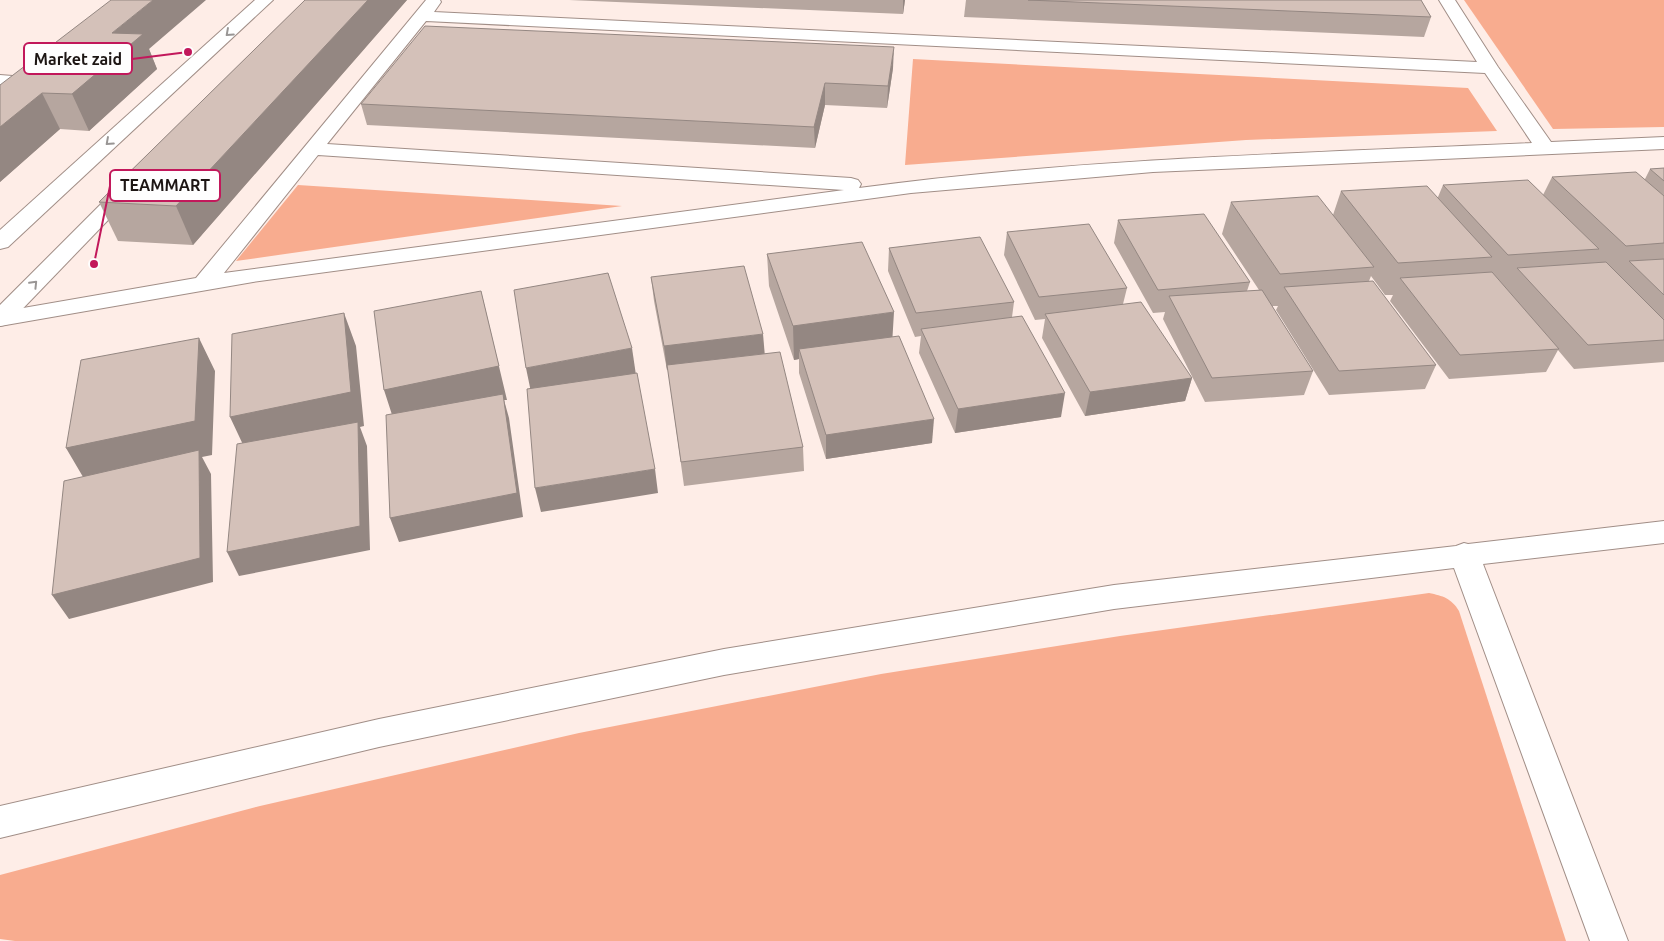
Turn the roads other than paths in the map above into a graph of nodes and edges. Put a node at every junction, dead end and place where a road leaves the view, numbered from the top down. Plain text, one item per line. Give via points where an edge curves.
1 (265, 0) edge
2 (435, 0) edge
3 (1447, 0) edge
4 (422, 16) junction
5 (1490, 68) junction
6 (47, 70) edge
7 (0, 80) edge
8 (32, 82) junction
9 (13, 97) edge
10 (1664, 143) edge
11 (314, 149) junction
12 (1546, 149) junction
13 (145, 170) edge
14 (911, 188) junction
15 (0, 242) edge
16 (203, 284) junction
17 (0, 319) edge
18 (1664, 532) edge
19 (1464, 554) junction
20 (0, 822) edge
21 (1609, 941) edge

1 -> 15 street
2 - 4 street
3 - 5 street
4 - 5 street
4 - 11 street
5 - 12 street
6 - 8 street
7 - 8 street
8 - 9 street
10 - 12 street
11 - 14 street
11 - 16 street
12 - 14 street via 1153,166
17 -> 13 street
14 - 16 street via 263,273
16 - 17 street
18 - 19 street
19 - 20 street via 1114,597 724,662 379,732
19 - 21 street

